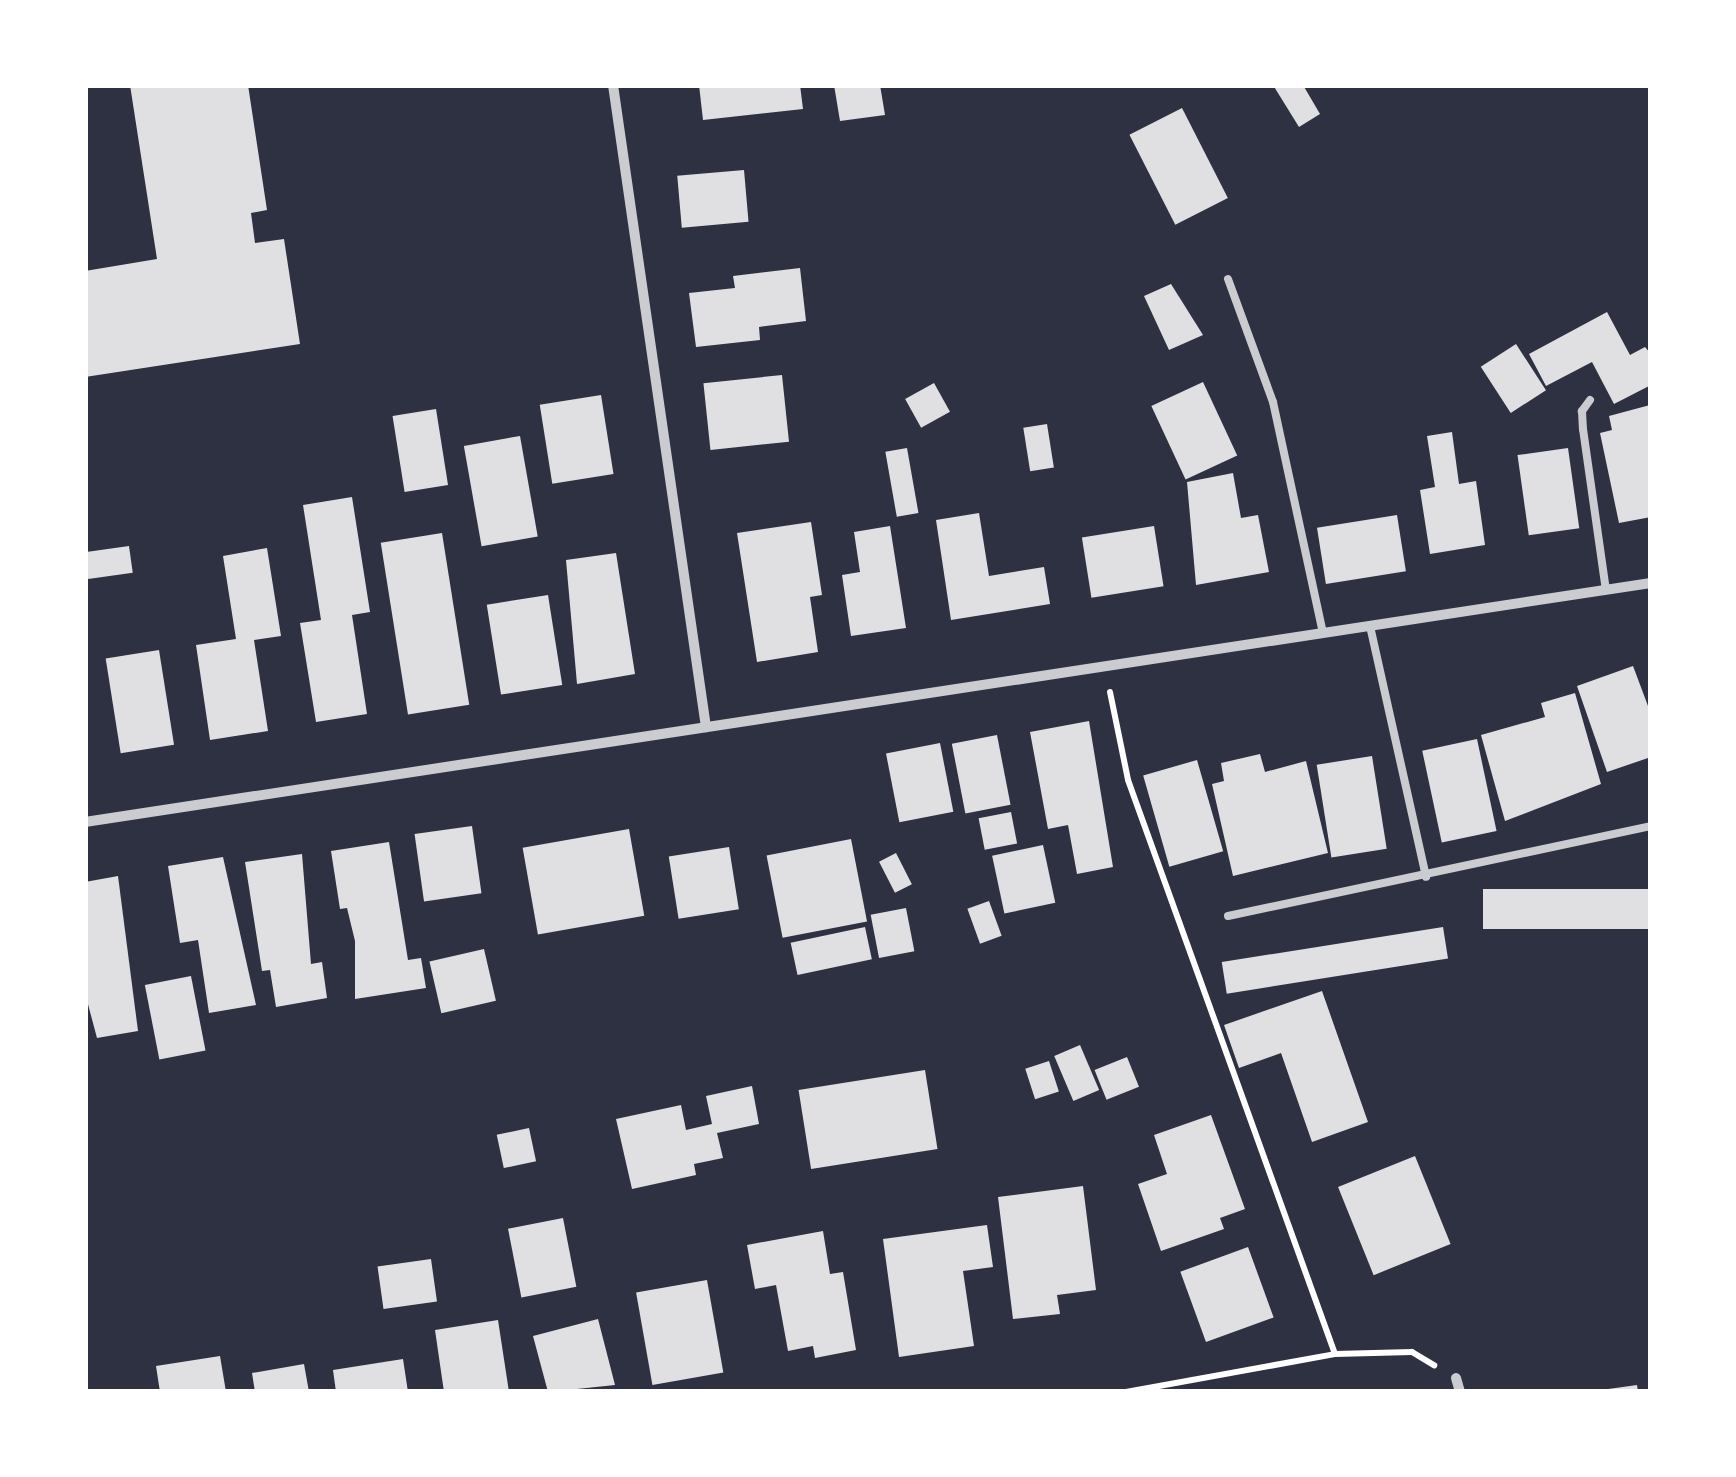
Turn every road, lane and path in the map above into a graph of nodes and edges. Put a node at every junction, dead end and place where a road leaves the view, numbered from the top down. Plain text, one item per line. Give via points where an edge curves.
1 (613, 85) edge
2 (1228, 279) dead end
3 (1590, 400) dead end
4 (1651, 583) edge
5 (1606, 590) junction
6 (1370, 626) junction
7 (1323, 633) junction
8 (1105, 666) junction
9 (706, 727) junction
10 (85, 822) edge
11 (1651, 826) edge
12 (1426, 877) junction
13 (1228, 916) dead end
14 (1335, 1354) junction
15 (1456, 1378) joint
16 (1126, 1392) edge
17 (1460, 1392) edge

1 - 9 street
2 - 7 lane via 1273,402
3 - 5 lane via 1582,411 1583,429
4 - 5 street
5 - 6 street
6 - 7 street
6 - 12 lane
7 - 8 street
8 - 9 street
8 - 14 path via 1128,780
9 - 10 street
11 - 12 lane
12 - 13 lane
14 - 15 path via 1412,1352
14 - 16 path
15 - 17 street

